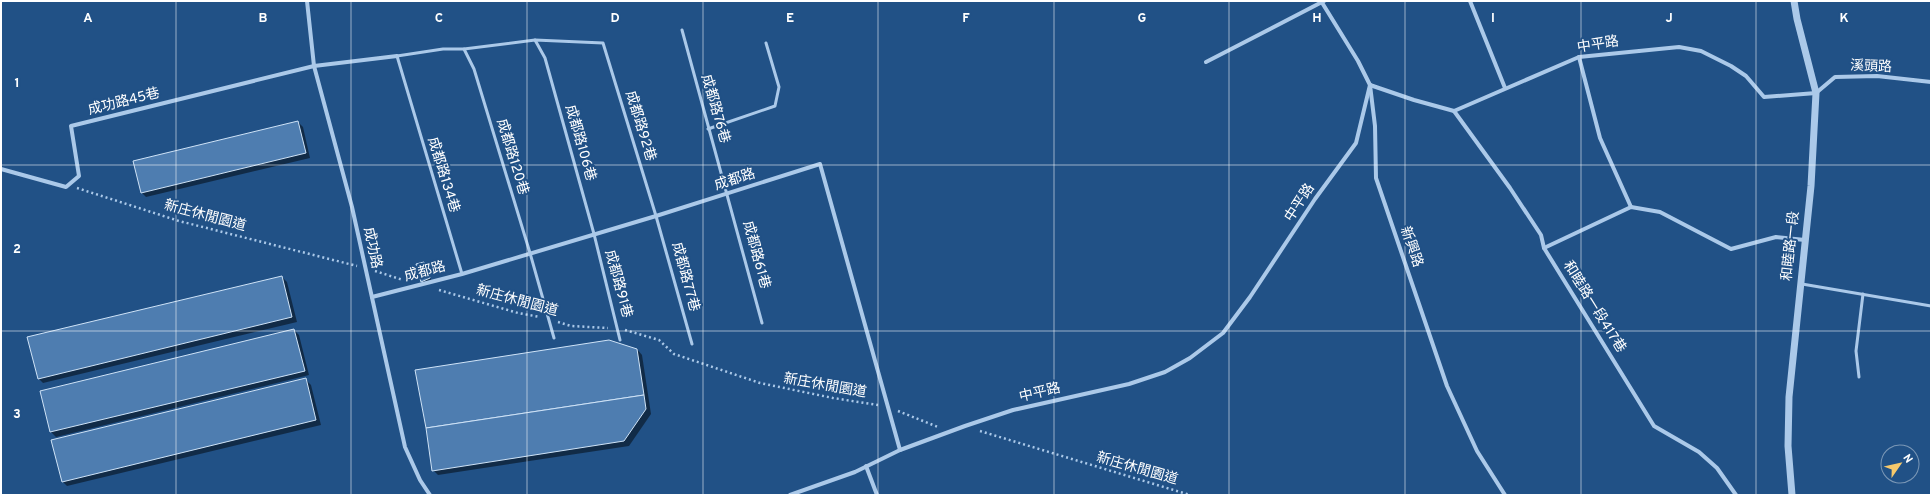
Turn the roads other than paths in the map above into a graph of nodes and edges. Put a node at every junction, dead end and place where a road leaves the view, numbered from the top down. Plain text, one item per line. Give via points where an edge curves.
1 (307, 1) edge
2 (1322, 1) edge
3 (1470, 1) edge
4 (1794, 1) edge
5 (682, 30) dead end
6 (535, 40) junction
7 (766, 43) dead end
8 (464, 49) junction
9 (397, 56) junction
10 (1579, 57) junction
11 (1206, 62) dead end
12 (314, 66) junction
13 (1931, 82) edge
14 (1370, 85) junction
15 (1505, 88) junction
16 (1816, 93) junction
17 (1454, 111) junction
18 (708, 129) junction
19 (1, 169) edge
20 (728, 194) junction
21 (1631, 207) junction
22 (656, 216) junction
23 (594, 234) junction
24 (1805, 240) junction
25 (1544, 248) junction
26 (530, 252) junction
27 (462, 274) junction
28 (1800, 284) junction
29 (1863, 294) junction
30 (372, 297) junction
31 (1931, 306) edge
32 (762, 323) dead end
33 (554, 338) dead end
34 (620, 340) dead end
35 (692, 344) dead end
36 (1859, 377) dead end
37 (900, 450) junction
38 (866, 466) junction
39 (430, 495) edge
40 (790, 495) edge
41 (877, 495) edge
42 (1505, 495) edge
43 (1736, 495) edge
44 (1792, 495) edge

1 - 12 street, 成功路
2 - 11 street
2 - 14 street, 新興路
3 - 15 street
4 - 16 street, 和睦路一段
5 - 18 lane, 成都路76巷
6 - 8 lane
6 - 22 lane, 成都路92巷 via 603,43
6 - 23 lane, 成都路106巷 via 545,58
7 - 18 lane via 779,87 775,106
8 - 9 lane via 442,49
8 - 26 lane, 成都路120巷 via 474,69
9 - 12 street
9 - 27 lane, 成都路134巷
10 - 15 street, 中平路
10 - 16 street, 中平路 via 1679,47 1701,51 1731,66 1746,76 1764,97
10 - 21 street via 1600,138
12 - 19 street, 成功路45巷 via 71,126 79,176 66,187
12 - 30 street, 成功路 via 352,207
13 - 16 street, 溪頭路 via 1877,76 1835,77
14 - 17 street
14 - 37 street, 中平路 via 1356,143 1315,199 1250,298 1223,333 1190,358 1165,372 1129,384 1013,410
14 - 42 street, 新興路 via 1375,126 1376,178 1447,386 1476,451
15 - 17 street, 中平路
16 - 24 street, 和睦路一段
17 - 25 street, 和睦路一段417巷 via 1541,236
18 - 20 lane, 成都路76巷
20 - 22 street, 成都路
20 - 32 lane, 成都路61巷
20 - 37 street, 成都路 via 820,164
21 - 24 street via 1660,212 1731,249 1776,237
21 - 25 street
22 - 23 street, 成都路
22 - 35 lane, 成都路77巷
23 - 26 street, 成都路
23 - 34 lane, 成都路91巷
24 - 28 street, 和睦路一段
25 - 43 street, 和睦路一段417巷 via 1654,426 1699,452 1716,468
26 - 27 street, 成都路
26 - 33 lane, 成都路120巷
27 - 30 street, 成都路
28 - 29 lane
28 - 44 street, 和睦路一段 via 1789,397 1788,446
29 - 31 lane
29 - 36 lane via 1856,352
30 - 39 street, 成功路 via 405,447
37 - 38 street, 中平路
38 - 40 street, 中平路
38 - 41 street

